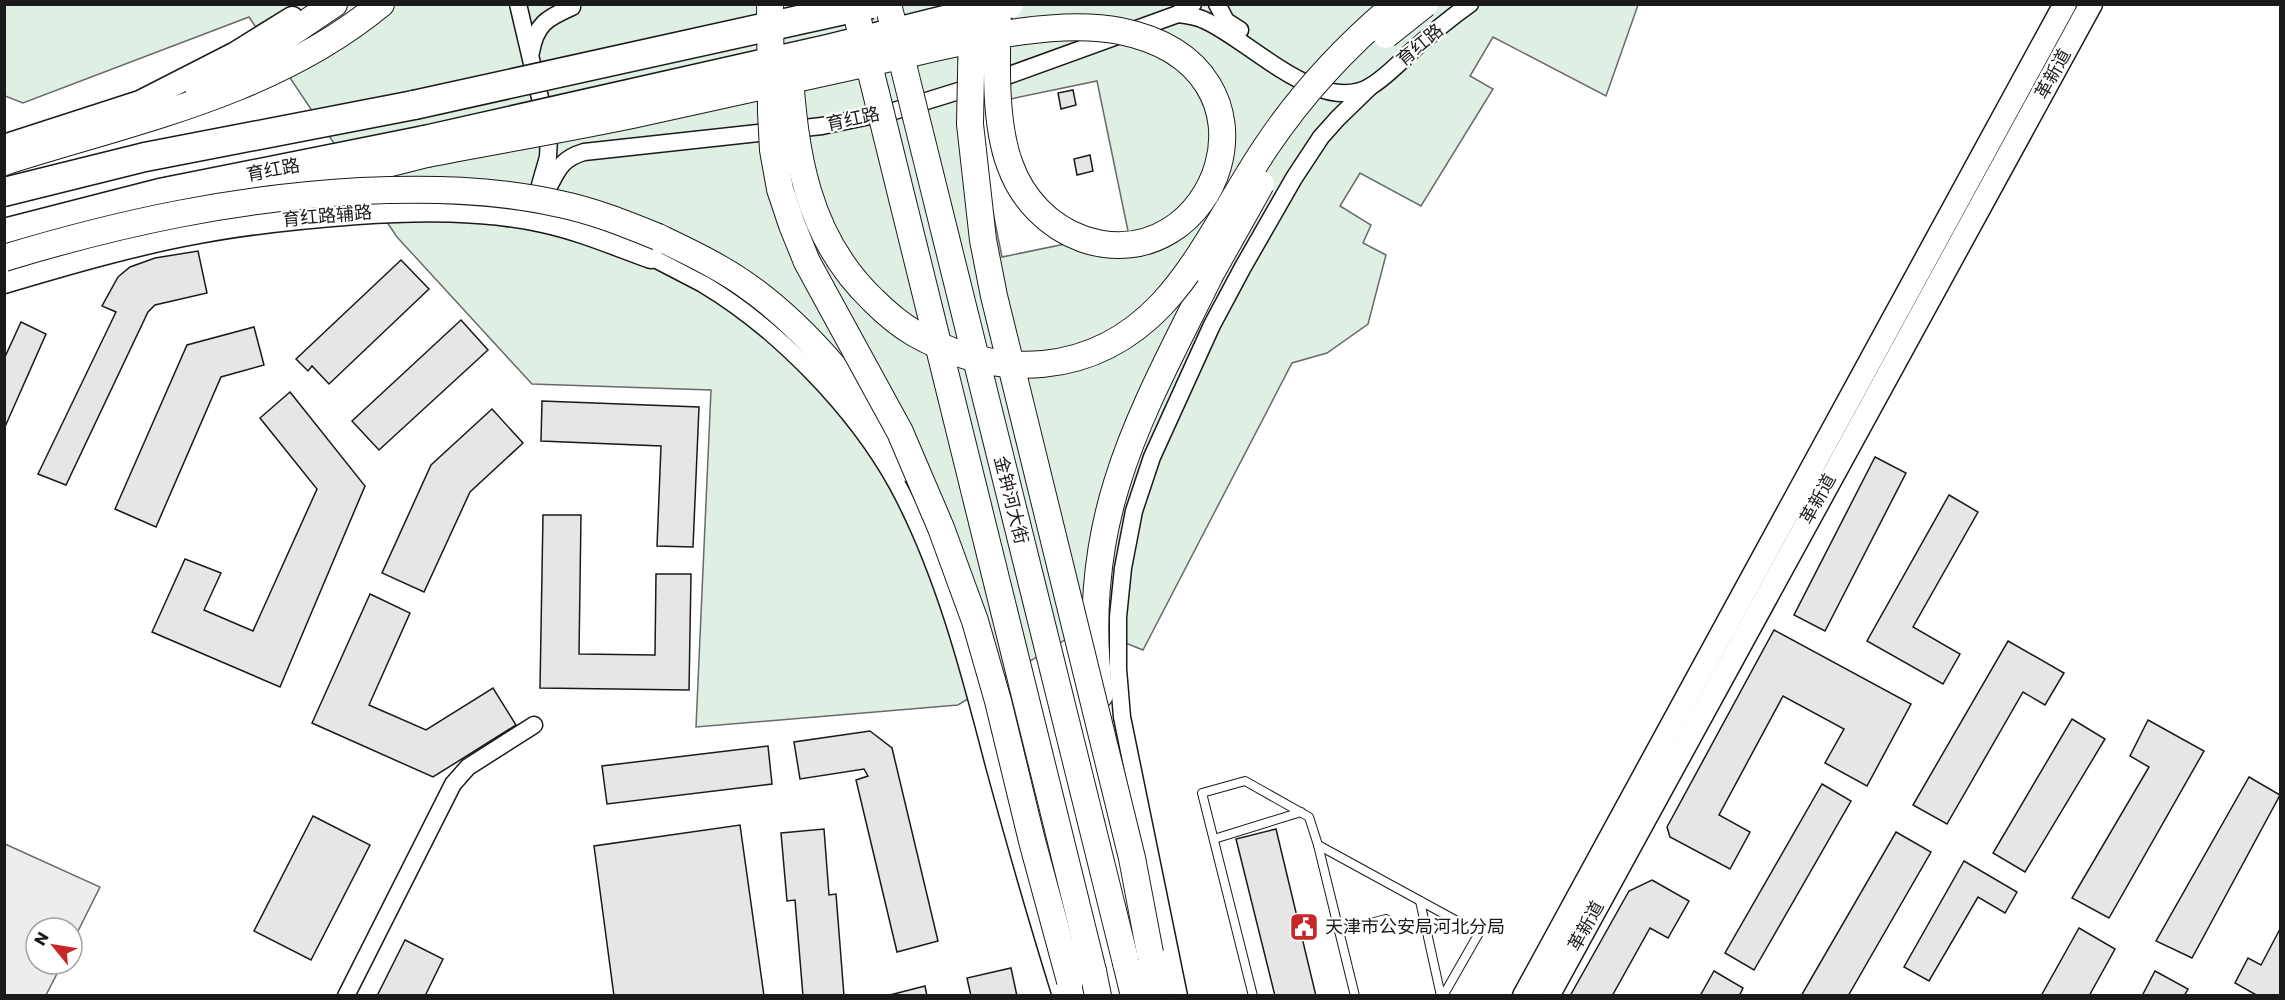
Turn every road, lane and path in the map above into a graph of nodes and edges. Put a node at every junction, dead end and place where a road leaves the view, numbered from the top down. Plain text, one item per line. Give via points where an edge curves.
1 (311, 4) edge
2 (334, 4) edge
3 (381, 4) edge
4 (518, 4) edge
5 (547, 4) edge
6 (770, 4) edge
7 (786, 4) edge
8 (854, 4) edge
9 (871, 4) edge
10 (888, 4) edge
11 (973, 4) edge
12 (998, 4) edge
13 (1009, 4) edge
14 (1193, 4) edge
15 (1217, 4) edge
16 (1396, 4) edge
17 (1425, 4) edge
18 (1470, 4) edge
19 (2065, 4) edge
20 (2091, 4) edge
21 (577, 6) edge
22 (1178, 14) junction
23 (530, 54) junction
24 (1371, 86) junction
25 (1323, 90) junction
26 (546, 122) junction
27 (1326, 132) junction
28 (600, 150) junction
29 (8, 155) edge
30 (4, 192) edge
31 (234, 202) junction
32 (537, 202) junction
33 (507, 216) junction
34 (553, 224) junction
35 (4, 233) edge
36 (651, 257) joint
37 (4, 258) edge
38 (4, 282) edge
39 (941, 528) junction
40 (534, 725) dead end
41 (1110, 767) junction
42 (1301, 812) junction
43 (1214, 839) junction
44 (1318, 845) junction
45 (1420, 901) junction
46 (1386, 919) dead end
47 (1339, 931) junction
48 (1075, 986) edge
49 (345, 996) edge
50 (1098, 996) edge
51 (1134, 996) edge
52 (1158, 996) edge
53 (1179, 996) edge
54 (1253, 996) edge
55 (1355, 996) edge
56 (1442, 996) edge
57 (1524, 996) edge
58 (1548, 996) edge

1 - 29 street via 234,54 140,102
2 - 29 main road via 263,52 169,102
3 - 29 main road via 354,27 323,45 238,87 170,114
4 - 23 street
5 - 21 street
6 - 39 main road, bridge via 773,150 780,189 807,262 900,432
7 - 16 main road, bridge via 798,157 809,199 832,249 865,292 911,331 969,358 1022,366 1071,360 1094,351 1144,321 1163,303 1185,276 1288,116 1349,45
8 - 48 main road, 金钟河大街, bridge
9 - 30 highway, 育红路, bridge via 425,102 144,157
10 - 51 main road, 金钟河大街, bridge
11 - 41 main road, bridge via 970,124 983,240
12 - 31 main road, bridge via 997,34 997,43 997,53 1004,142 1009,163 1028,199 1057,226 1110,245 1152,238 1184,220 1206,194 1221,158 1221,117 1204,78 1165,45 1145,36 1079,27 1008,34 997,37 986,39 975,41 831,71 629,116 427,154
13 - 35 highway, 育红路, bridge via 425,140 160,193
14 - 22 street, 育红路
15 - 25 street via 1226,21 1297,65 1316,79
17 - 41 main road, bridge via 1356,61 1309,112 1274,161 1210,275 1144,411 1107,520 1096,601 1099,688
18 - 24 street, 育红路
19 - 57 street, 革新道
20 - 58 street, 革新道
21 - 23 street via 544,22 536,31
22 - 25 street, 育红路 via 1191,15 1218,27
22 - 28 street, 育红路 via 1004,77 894,111 822,126
23 - 26 street
24 - 25 street, 育红路 via 1345,94
24 - 27 street, 育红路
25 - 27 street, 育红路 via 1329,102
26 - 28 street via 565,139
26 - 32 street via 549,146
27 - 53 street, 育红路 via 1294,178 1212,325 1152,457 1134,511 1123,568 1118,669 1122,717
28 - 32 street, 育红路 via 573,155 562,163
31 - 37 main road, bridge via 164,215
31 - 39 main road, bridge via 394,189 468,191 560,204 658,237 744,284 804,334 889,438
32 - 33 street via 526,211
32 - 34 street
33 - 34 street, 育红路辅路
33 - 38 street, 育红路辅路 via 399,210 253,224 138,245
34 - 36 street, 育红路辅路
36 - 48 street, 金钟河大街 via 704,285 799,360 856,424 896,483 942,590 974,686 1038,924
39 - 48 main road, bridge via 998,701 1032,841
40 - 49 street via 468,767 453,784
41 - 52 main road, bridge
42 - 43 lane
42 - 43 lane via 1245,781 1202,792
42 - 44 lane via 1309,817
43 - 54 lane
44 - 45 lane
44 - 47 lane
45 - 56 lane
45 - 56 lane via 1479,933
46 - 47 lane
47 - 55 lane
48 - 50 main road, 金钟河大街

